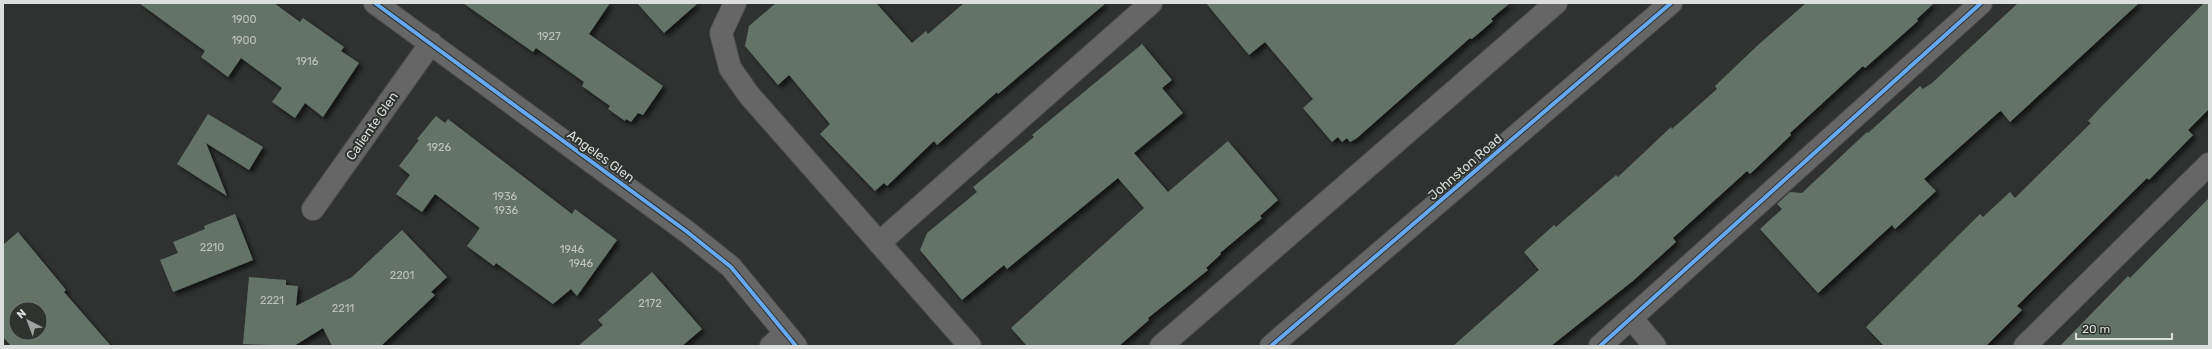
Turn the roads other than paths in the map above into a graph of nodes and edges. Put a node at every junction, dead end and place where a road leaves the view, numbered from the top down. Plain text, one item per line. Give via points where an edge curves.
1 (375, 3) edge
2 (735, 3) edge
3 (1151, 3) edge
4 (1556, 3) edge
5 (1671, 3) edge
6 (1981, 3) edge
7 (431, 43) junction
8 (2209, 164) edge
9 (313, 209) dead end
10 (879, 242) junction
11 (1631, 318) junction
12 (784, 342) edge
13 (970, 346) edge
14 (1162, 346) edge
15 (1271, 346) edge
16 (1600, 346) edge
17 (1655, 346) edge
18 (2025, 346) edge

1 - 7 street, Angeles Glen
2 - 10 street via 721,33 730,68 749,95
3 - 10 street
4 - 14 street
5 - 15 street, Johnston Road
6 - 11 street
7 - 9 street, Caliente Glen
7 - 12 street, Angeles Glen via 731,267
8 - 18 street
10 - 13 street
11 - 16 street
11 - 17 street

